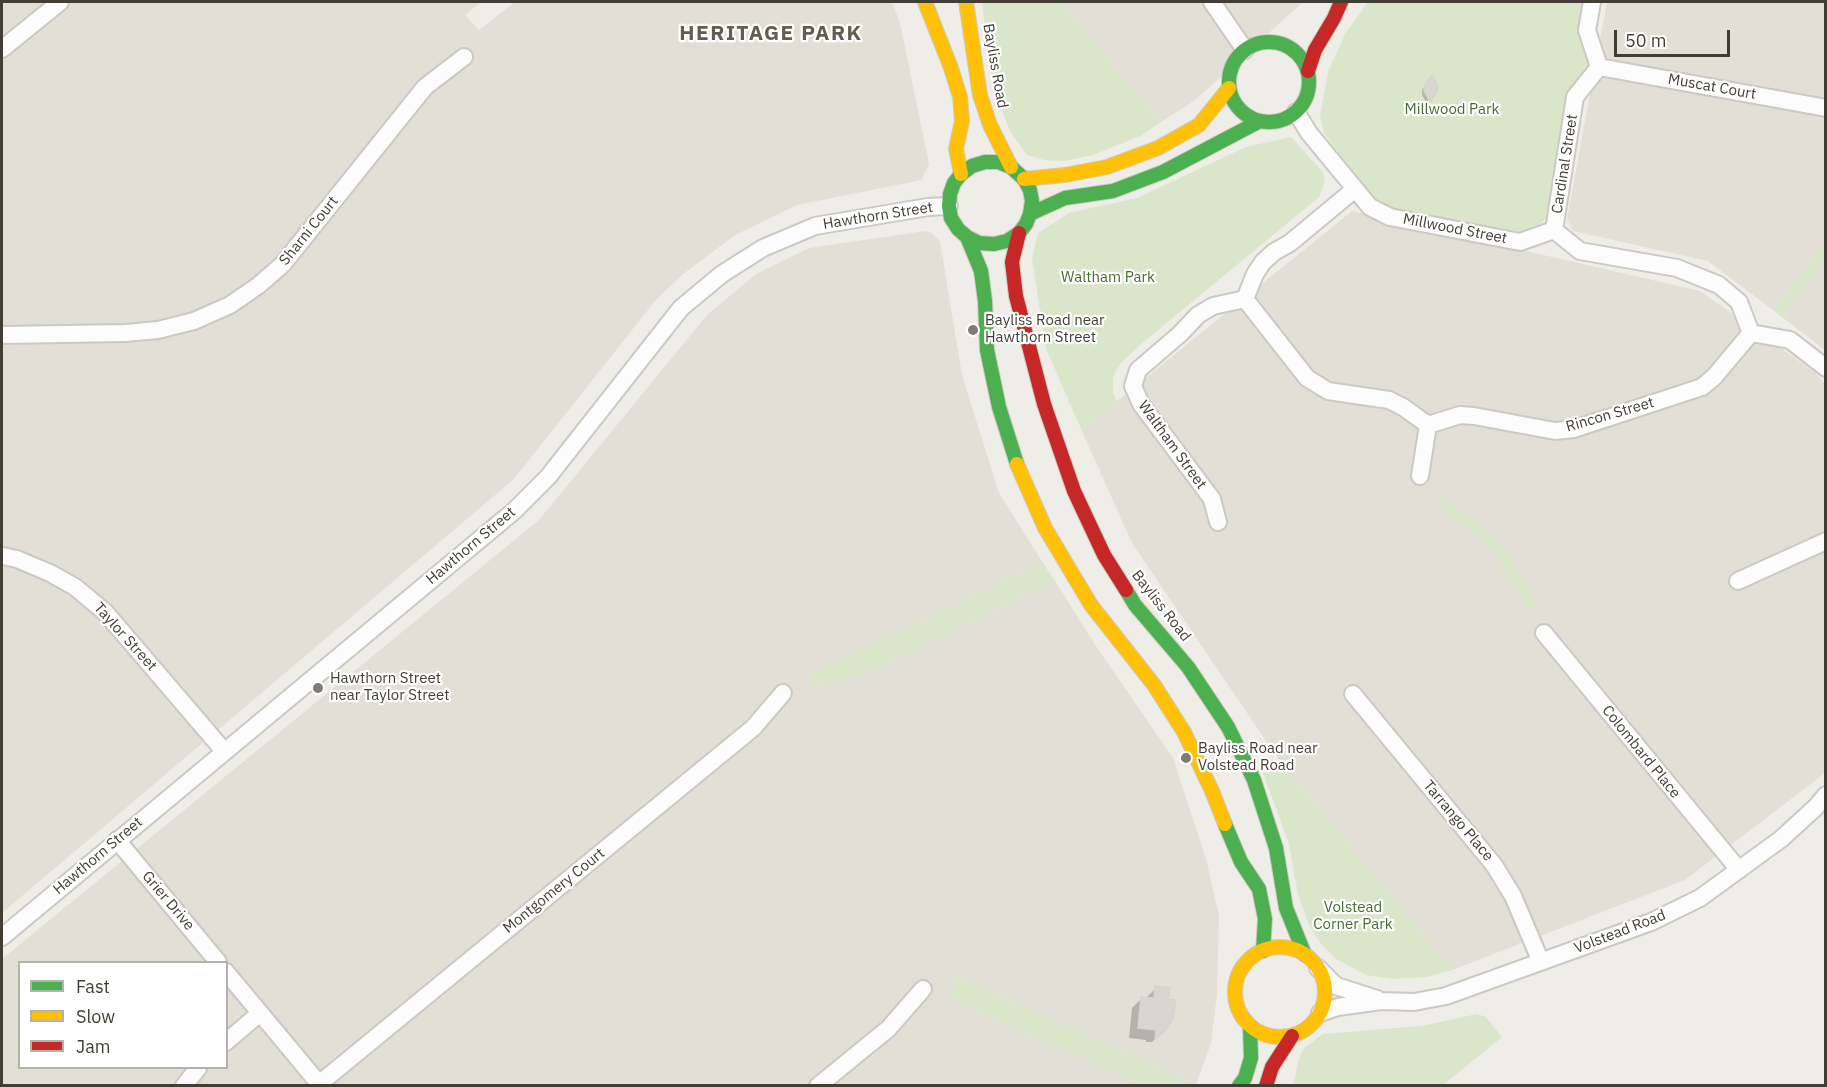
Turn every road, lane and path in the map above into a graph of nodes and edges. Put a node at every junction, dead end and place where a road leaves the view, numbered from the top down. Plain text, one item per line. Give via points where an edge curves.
1 (60, 2) edge
2 (925, 2) edge
3 (966, 2) edge
4 (1212, 2) edge
5 (1339, 2) edge
6 (1592, 2) edge
7 (1317, 22) dead end
8 (1301, 34) dead end
9 (1282, 44) junction
10 (2, 49) edge
11 (1245, 50) junction
12 (464, 57) dead end
13 (1599, 67) junction
14 (1308, 71) junction
15 (1229, 88) junction
16 (1826, 108) edge
17 (1296, 112) junction
18 (1260, 122) junction
19 (1011, 167) junction
20 (961, 174) junction
21 (1024, 179) junction
22 (1355, 189) junction
23 (949, 206) junction
24 (1030, 214) junction
25 (1554, 230) junction
26 (1019, 233) junction
27 (967, 237) junction
28 (1245, 299) junction
29 (1751, 333) junction
30 (2, 335) edge
31 (1826, 368) edge
32 (1428, 425) junction
33 (1420, 476) dead end
34 (1218, 522) dead end
35 (1826, 541) edge
36 (2, 556) edge
37 (1738, 581) dead end
38 (1544, 633) dead end
39 (783, 693) dead end
40 (1353, 694) dead end
41 (224, 751) junction
42 (1826, 795) edge
43 (117, 840) junction
44 (1739, 870) junction
45 (2, 937) edge
46 (1263, 951) junction
47 (1305, 954) junction
48 (216, 961) edge
49 (1540, 962) junction
50 (1318, 968) junction
51 (228, 974) edge
52 (923, 989) dead end
53 (1381, 1000) junction
54 (260, 1013) junction
55 (1320, 1013) junction
56 (1250, 1026) junction
57 (1292, 1036) junction
58 (228, 1040) edge
59 (197, 1069) edge
60 (320, 1085) edge
61 (184, 1086) edge
62 (818, 1086) edge
63 (1239, 1086) edge
64 (1266, 1086) edge

1 - 10 street
2 - 20 street via 960,97 962,121 956,149
3 - 19 street, Bayliss Road via 980,95 990,126
4 - 11 street
5 - 7 street
5 - 14 street
6 - 13 street via 1587,30
8 - 9 street
9 - 11 street via 1269,41
9 - 14 street via 1302,59
11 - 15 street via 1232,66
12 - 30 street, Sharni Court via 424,87 284,264 230,305 194,321 158,330
13 - 16 street, Muscat Court
13 - 25 street, Cardinal Street via 1575,97
14 - 17 street via 1308,93
15 - 18 street via 1239,110
15 - 21 street via 1199,125 1158,148 1107,167
17 - 18 street via 1279,121
17 - 22 street, Millwood Street
18 - 24 street via 1163,172 1113,191 1065,198
19 - 20 street via 985,162
19 - 21 street, Bayliss Road
20 - 23 street via 954,183
21 - 24 street via 1032,201
22 - 25 street, Millwood Street via 1370,207 1390,217 1520,242
22 - 28 street via 1263,262
23 - 27 street via 951,218
23 - 41 street, Hawthorn Street via 815,226 763,248 722,274 681,308 548,477 514,511
24 - 26 street, Bayliss Road
25 - 29 street via 1580,251 1677,268 1719,285 1739,302
26 - 27 street via 994,244
26 - 47 street, Bayliss Road via 1012,262 1016,296 1044,404 1074,491 1104,555 1135,605 1188,667 1228,727 1254,780 1276,848 1286,908
27 - 46 street via 981,271 987,350 1017,464 1045,528 1091,605 1154,685 1184,732 1241,862 1259,889 1265,919
28 - 32 street via 1307,378 1328,391 1389,400
28 - 34 street, Waltham Street via 1213,306 1198,315 1138,370 1133,387 1141,405 1212,499
29 - 31 street via 1790,340
29 - 32 street, Rincon Street via 1702,387 1574,429 1555,431 1460,415
32 - 33 street
35 - 37 street
36 - 41 street, Taylor Street via 75,586 105,612
38 - 44 street, Colombard Place
39 - 60 street, Montgomery Court via 753,728
40 - 49 street, Tarrango Place via 1494,865 1513,896
41 - 43 street, Hawthorn Street
42 - 44 street, Volstead Road via 1781,839
43 - 45 street, Hawthorn Street
43 - 48 street, Grier Drive
44 - 49 street, Volstead Road via 1700,898 1651,922
46 - 47 street via 1277,947
46 - 56 street via 1245,964 1236,985 1238,1007
47 - 50 street, Bayliss Road
49 - 53 street, Volstead Road via 1446,996 1414,1002
50 - 53 street, Volstead Road via 1336,986
50 - 55 street via 1325,990
51 - 54 street
52 - 62 street via 888,1029
53 - 55 street, Volstead Road
54 - 58 street
54 - 60 street
55 - 57 street via 1303,1031
56 - 57 street via 1262,1034
56 - 63 street via 1251,1058
57 - 64 street via 1272,1067
59 - 61 street

